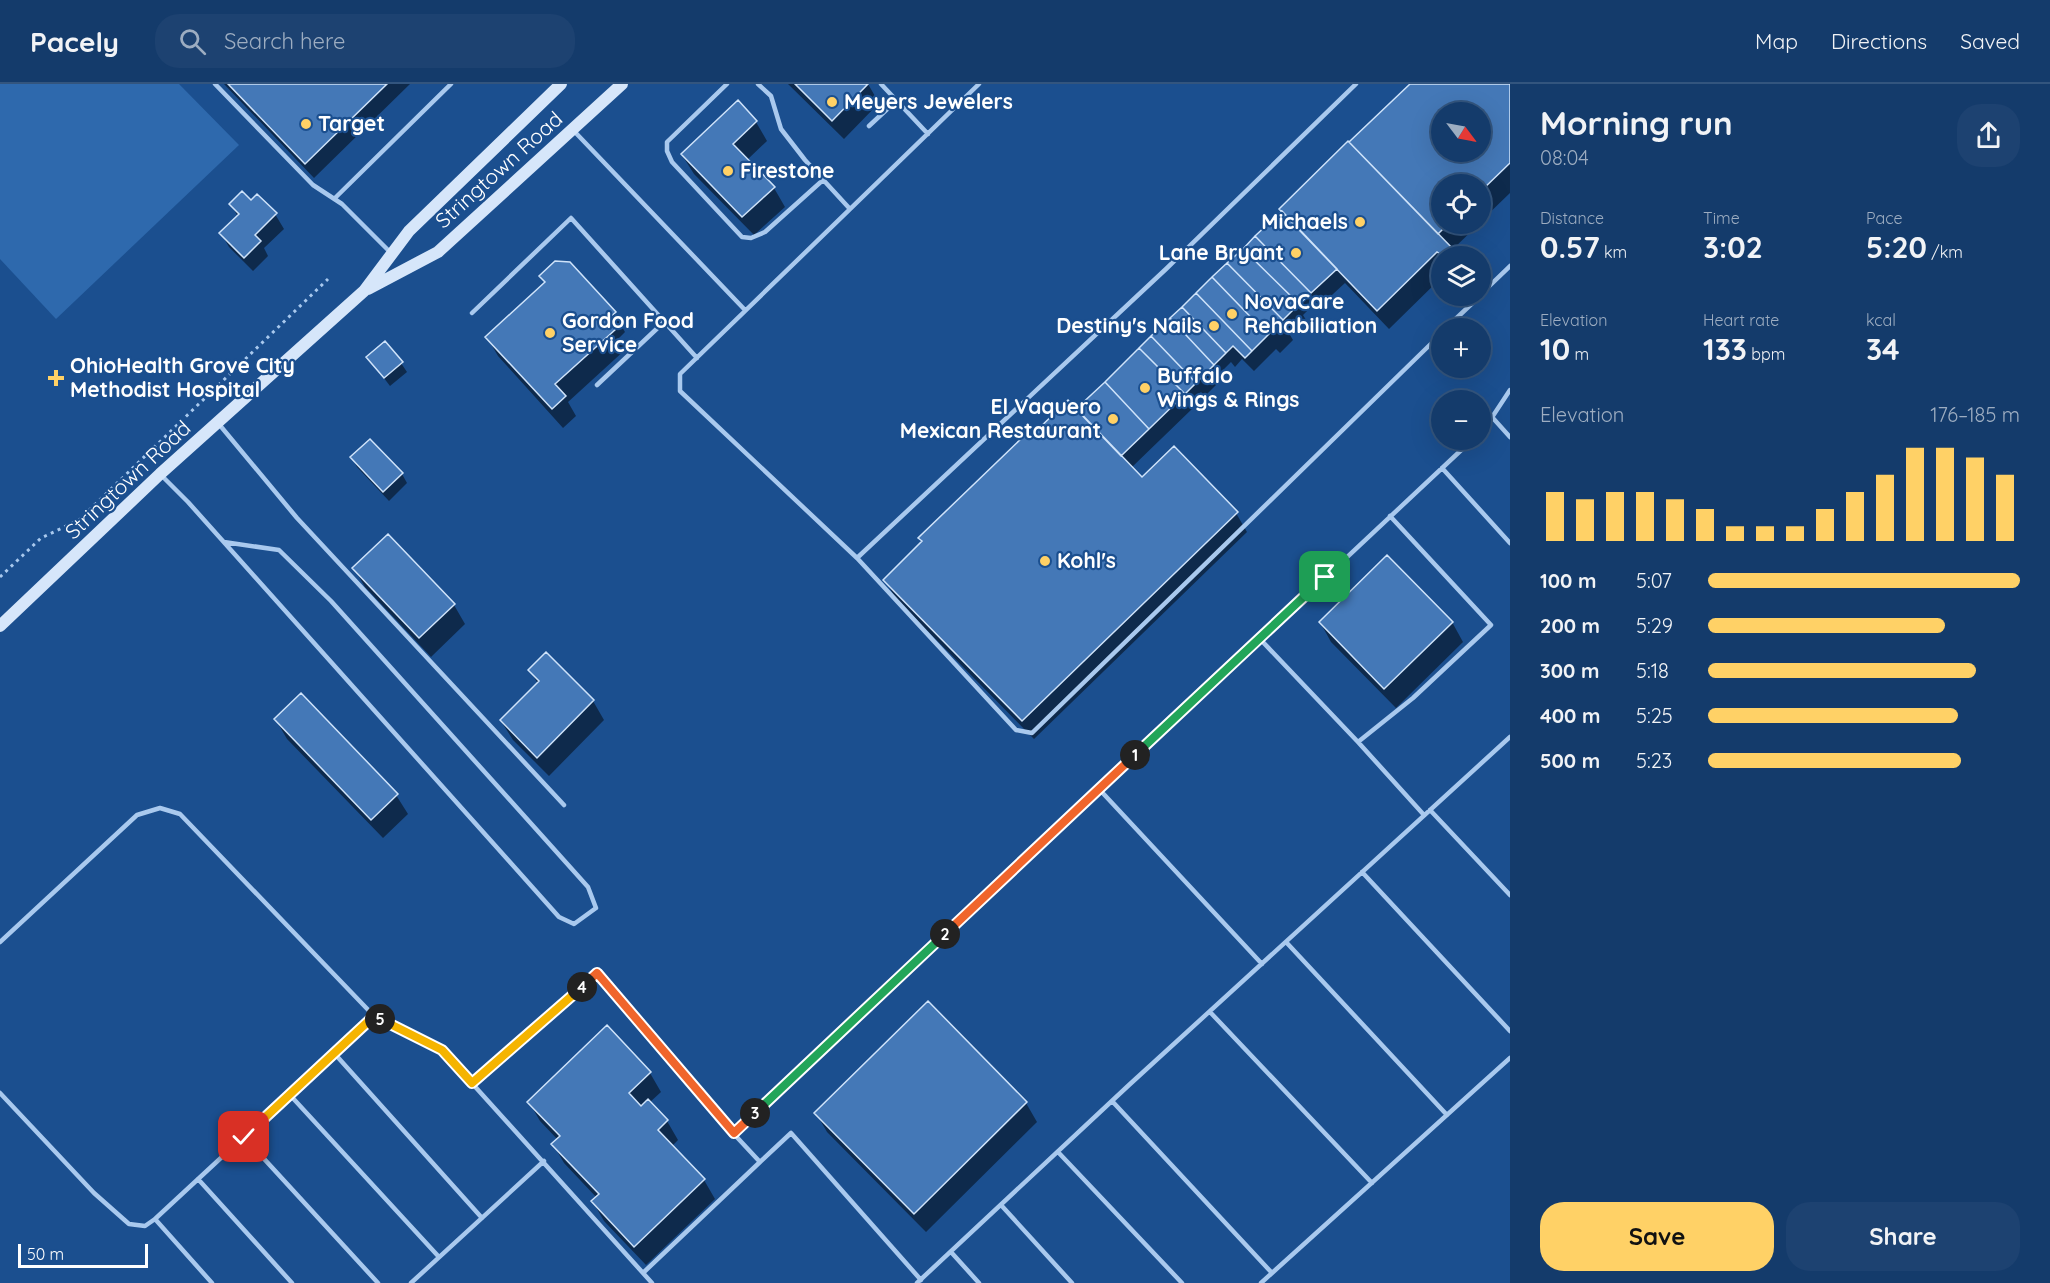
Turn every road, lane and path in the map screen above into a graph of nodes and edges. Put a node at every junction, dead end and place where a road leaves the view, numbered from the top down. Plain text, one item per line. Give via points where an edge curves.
1 (216, 84) edge
2 (451, 84) edge
3 (561, 84) edge
4 (622, 84) edge
5 (728, 84) edge
6 (758, 84) edge
7 (881, 84) edge
8 (979, 84) edge
9 (1356, 84) edge
10 (897, 100) junction
11 (869, 126) dead end
12 (573, 129) junction
13 (928, 134) junction
14 (824, 180) junction
15 (334, 199) junction
16 (850, 209) junction
17 (392, 254) junction
18 (1510, 266) edge
19 (328, 279) dead end
20 (1491, 284) edge
21 (364, 291) junction
22 (1469, 306) edge
23 (745, 310) junction
24 (472, 313) dead end
25 (1456, 318) edge
26 (664, 322) junction
27 (1431, 344) edge
28 (697, 358) junction
29 (597, 385) dead end
30 (1510, 390) edge
31 (1492, 417) joint
32 (218, 423) junction
33 (1510, 437) edge
34 (1461, 450) edge
35 (1442, 468) junction
36 (160, 474) junction
37 (1390, 516) junction
38 (224, 542) junction
39 (1510, 543) edge
40 (857, 558) junction
41 (0, 577) edge
42 (0, 626) edge
43 (1260, 639) junction
44 (1510, 738) edge
45 (1358, 742) junction
46 (1099, 789) junction
47 (564, 806) dead end
48 (1430, 810) junction
49 (1424, 815) junction
50 (1362, 872) junction
51 (1510, 895) edge
52 (0, 942) edge
53 (1286, 942) junction
54 (1262, 964) junction
55 (1210, 1012) junction
56 (374, 1016) junction
57 (1510, 1031) edge
58 (334, 1053) junction
59 (1510, 1058) edge
60 (472, 1083) junction
61 (0, 1094) edge
62 (290, 1095) junction
63 (1112, 1101) junction
64 (1447, 1115) junction
65 (734, 1133) junction
66 (244, 1137) junction
67 (1058, 1152) junction
68 (544, 1161) junction
69 (760, 1162) junction
70 (198, 1179) junction
71 (1372, 1183) junction
72 (1001, 1205) junction
73 (482, 1218) junction
74 (155, 1219) junction
75 (951, 1252) junction
76 (440, 1257) junction
77 (643, 1273) junction
78 (1272, 1273) junction
79 (919, 1281) edge
80 (212, 1283) edge
81 (292, 1283) edge
82 (378, 1283) edge
83 (411, 1283) edge
84 (652, 1283) edge
85 (979, 1283) edge
86 (1072, 1283) edge
87 (1182, 1283) edge
88 (1261, 1283) edge

1 - 15 lane via 313,185
2 - 15 lane
3 - 17 main road, Stringtown Road via 410,231
4 - 12 main road, Stringtown Road
5 - 14 lane via 667,142 667,151 672,162 742,237 765,232
6 - 14 lane via 771,96 781,129
7 - 10 lane
8 - 13 lane
9 - 40 lane via 1166,269
10 - 11 lane
10 - 13 lane
12 - 21 main road, Stringtown Road via 438,252
12 - 23 lane
13 - 16 lane
14 - 16 lane
15 - 17 lane
16 - 23 lane
17 - 21 main road, Stringtown Road
18 - 20 lane
19 - 41 path via 79,520 41,538
21 - 32 main road, Stringtown Road
22 - 25 lane
23 - 28 lane
24 - 26 lane via 571,218
26 - 28 lane
26 - 29 lane
27 - 40 lane via 1032,733 1016,730
28 - 40 lane via 680,374 680,391
30 - 31 lane
31 - 33 lane
32 - 36 main road, Stringtown Road
32 - 47 lane via 297,518
34 - 35 lane
35 - 37 lane
35 - 39 lane
36 - 38 lane
36 - 42 main road, Stringtown Road
37 - 43 lane
37 - 45 lane via 1491,625 1413,698
38 - 38 lane via 559,917 574,924 596,908 588,887 331,601 279,550
43 - 45 lane
43 - 46 lane
44 - 48 lane
45 - 49 lane
46 - 54 lane
46 - 65 lane
48 - 49 lane
48 - 51 lane
49 - 50 lane
50 - 53 lane
50 - 57 lane
52 - 56 lane via 137,815 160,808 180,814
53 - 54 lane
53 - 64 lane
54 - 55 lane
55 - 63 lane
55 - 71 lane
56 - 58 lane
56 - 60 lane via 442,1050
58 - 62 lane
58 - 73 lane
59 - 64 lane
60 - 65 lane via 597,973
60 - 68 lane
61 - 74 lane via 94,1193 129,1224 145,1226
62 - 66 lane
62 - 76 lane
63 - 67 lane
63 - 78 lane
64 - 71 lane
65 - 69 lane
66 - 70 lane
66 - 82 lane
67 - 72 lane
67 - 87 lane
68 - 73 lane
68 - 77 lane
69 - 77 lane
69 - 79 lane via 791,1133
70 - 74 lane
70 - 81 lane
71 - 78 lane
72 - 75 lane
72 - 86 lane
73 - 76 lane
74 - 80 lane
75 - 79 lane
75 - 85 lane
76 - 83 lane
77 - 84 lane
78 - 88 lane

